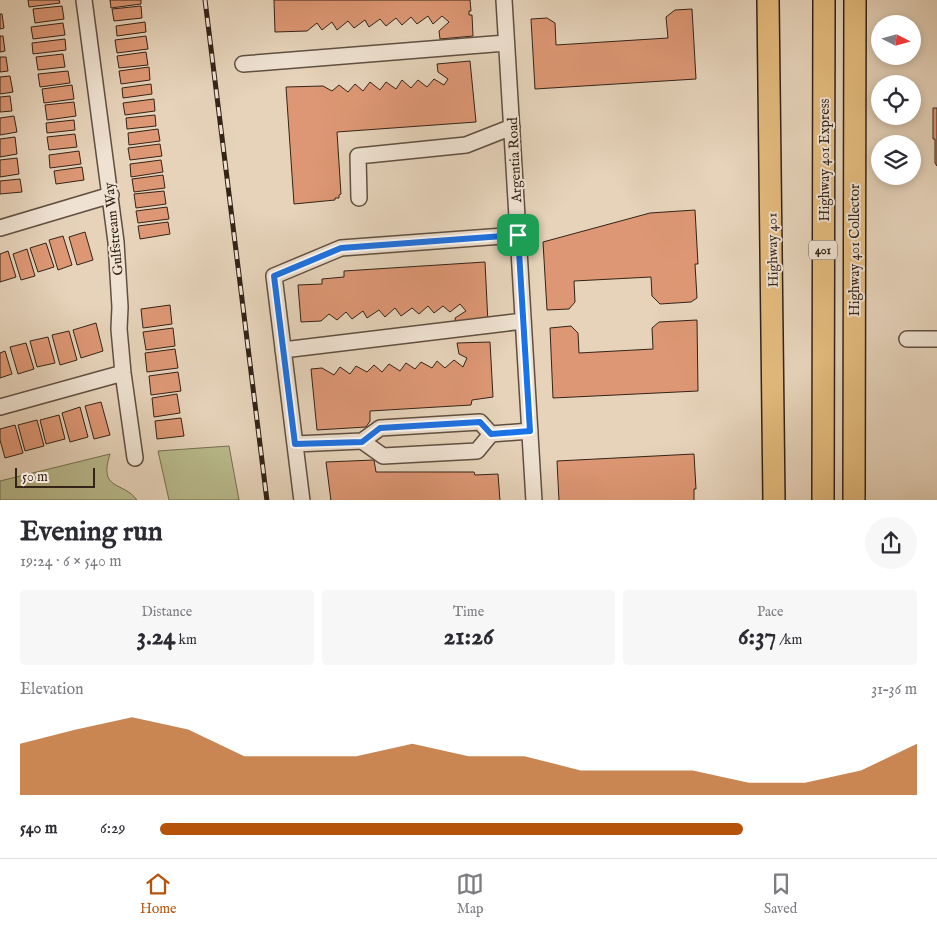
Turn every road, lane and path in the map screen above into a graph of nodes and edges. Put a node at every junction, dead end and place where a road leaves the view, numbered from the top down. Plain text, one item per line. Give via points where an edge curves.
1 (84, 0) edge
2 (504, 0) edge
3 (768, 0) edge
4 (824, 0) edge
5 (854, 0) edge
6 (506, 43) junction
7 (243, 64) dead end
8 (512, 127) junction
9 (111, 195) junction
10 (359, 198) dead end
11 (0, 228) edge
12 (518, 235) junction
13 (523, 320) junction
14 (907, 339) dead end
15 (937, 339) edge
16 (283, 350) junction
17 (123, 373) junction
18 (0, 407) edge
19 (530, 431) junction
20 (491, 434) junction
21 (362, 442) junction
22 (295, 444) junction
23 (135, 458) dead end
24 (302, 500) edge
25 (534, 500) edge
26 (774, 500) edge
27 (823, 500) edge
28 (854, 500) edge

1 - 9 street, Gulfstream Way
2 - 6 street, Argentia Road
3 - 26 highway, Highway 401
4 - 27 highway, Highway 401 Express / 401
5 - 28 highway, Highway 401 Collector / 401
6 - 7 street
6 - 8 street, Argentia Road
8 - 10 street via 466,145 358,156
8 - 12 street, Argentia Road
9 - 11 street
9 - 17 street, Gulfstream Way
12 - 13 street, Argentia Road
12 - 16 street via 341,248 274,276
13 - 16 street
13 - 19 street, Argentia Road
14 - 15 street
16 - 22 street
17 - 18 street
17 - 23 street, Gulfstream Way
19 - 20 street
19 - 25 street, Argentia Road
20 - 21 street via 480,422 380,428
20 - 21 street via 477,451 383,456
21 - 22 street
22 - 24 street

